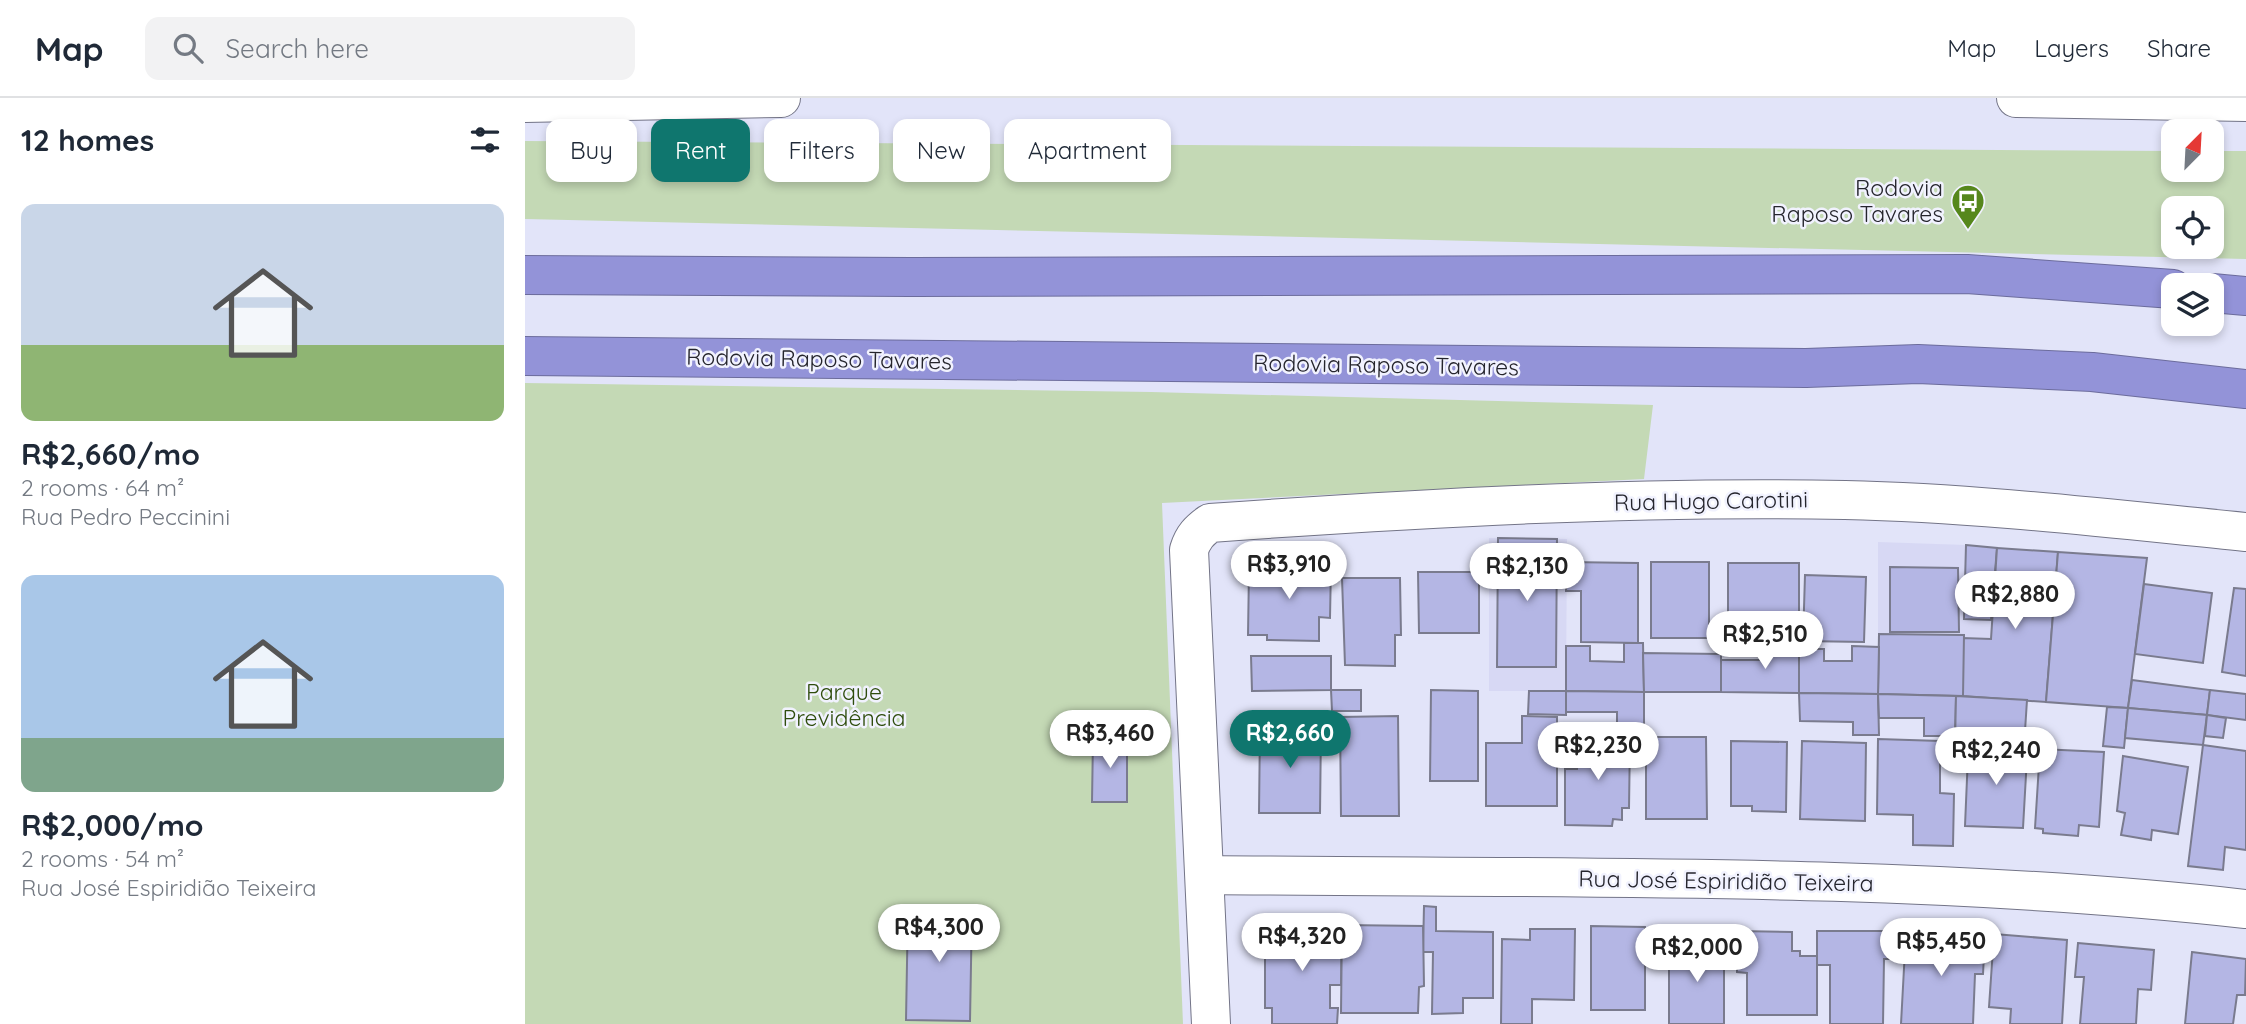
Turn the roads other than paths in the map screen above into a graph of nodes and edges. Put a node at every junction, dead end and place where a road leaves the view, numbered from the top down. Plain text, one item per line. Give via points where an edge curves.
1 (781, 98) edge
2 (2016, 98) edge
3 (2246, 102) edge
4 (525, 103) edge
5 (525, 275) edge
6 (2161, 288) edge
7 (2224, 294) edge
8 (2246, 296) edge
9 (525, 356) edge
10 (2246, 389) edge
11 (2246, 532) edge
12 (1205, 875) junction
13 (2246, 909) edge
14 (1211, 1024) edge

1 - 4 street
2 - 3 street
5 - 6 highway via 1968,274
7 - 8 highway
9 - 10 highway, Rodovia Raposo Tavares via 1807,368 1918,364 2092,372
11 - 12 street, Rua Hugo Carotini via 1990,508 1845,500 1628,501 1209,523 1199,530 1189,550
12 - 13 street, Rua José Espiridião Teixeira via 1916,884
12 - 14 street

